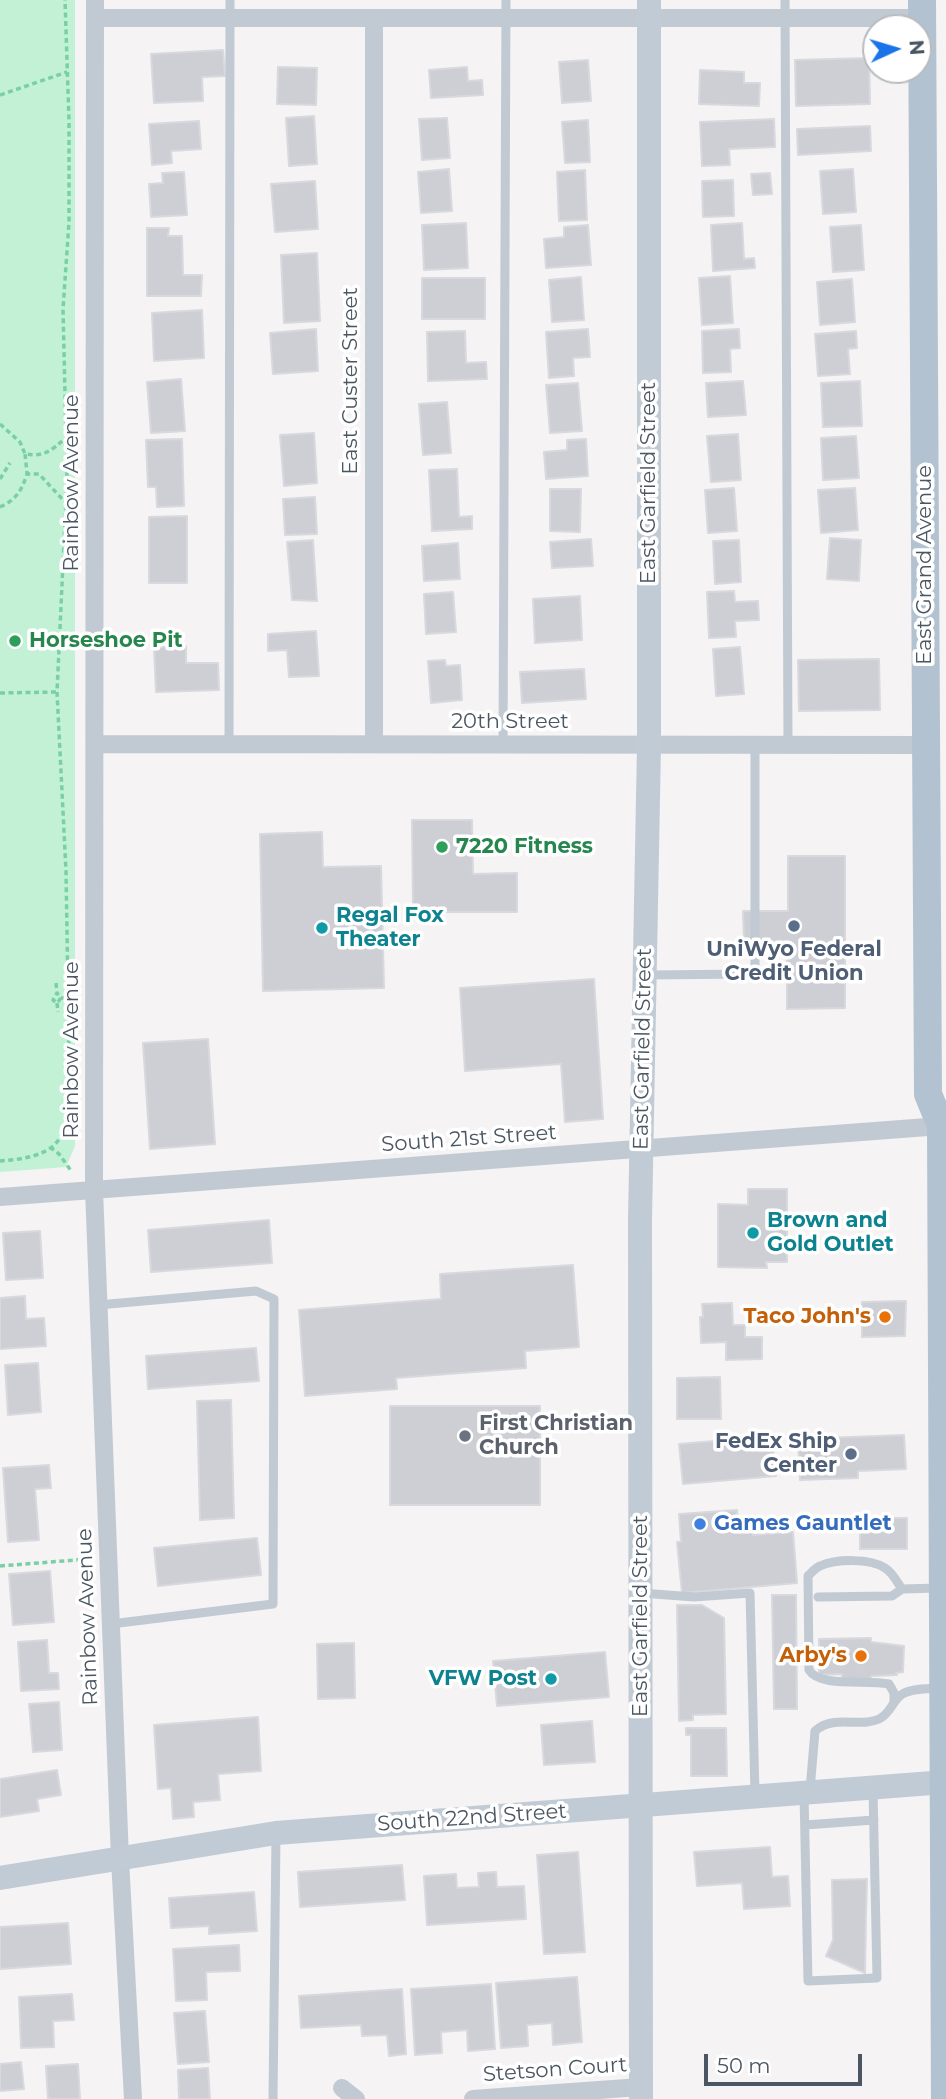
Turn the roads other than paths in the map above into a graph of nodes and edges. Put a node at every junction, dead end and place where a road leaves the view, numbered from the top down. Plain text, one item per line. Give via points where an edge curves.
1 (95, 9) edge
2 (230, 9) edge
3 (506, 9) edge
4 (649, 9) edge
5 (785, 9) edge
6 (922, 9) edge
7 (374, 18) junction
8 (95, 744) junction
9 (229, 744) junction
10 (374, 744) junction
11 (503, 745) junction
12 (649, 745) junction
13 (755, 745) junction
14 (788, 745) junction
15 (926, 745) junction
16 (644, 975) junction
17 (944, 1133) edge
18 (640, 1149) junction
19 (90, 1190) junction
20 (0, 1197) edge
21 (944, 1258) edge
22 (99, 1305) junction
23 (944, 1367) edge
24 (944, 1414) edge
25 (945, 1520) edge
26 (943, 1588) junction
27 (902, 1589) junction
28 (641, 1593) junction
29 (818, 1597) dead end
30 (111, 1624) junction
31 (943, 1688) junction
32 (894, 1703) junction
33 (945, 1782) edge
34 (873, 1787) junction
35 (807, 1792) junction
36 (755, 1797) junction
37 (641, 1805) junction
38 (874, 1820) junction
39 (805, 1825) junction
40 (276, 1833) junction
41 (120, 1859) junction
42 (0, 1878) edge
43 (641, 2093) edge
44 (133, 2099) edge
45 (273, 2099) edge
46 (473, 2099) edge
47 (945, 2099) edge

1 - 2 street
1 - 8 street, Rainbow Avenue
2 - 7 street
2 - 9 lane
3 - 4 street
3 - 7 street
3 - 11 lane
4 - 5 street
4 - 12 street, East Garfield Street
5 - 6 street
5 - 14 lane
6 - 15 main road, East Grand Avenue
7 - 10 street, East Custer Street
8 - 9 street, 20th Street
8 - 19 street, Rainbow Avenue
9 - 10 street, 20th Street
10 - 11 street, 20th Street
11 - 12 street, 20th Street
12 - 13 street, 20th Street
12 - 16 street, East Garfield Street
13 - 14 street, 20th Street
13 - 16 lane via 755,968 749,974
14 - 15 street, 20th Street
15 - 17 main road, East Grand Avenue via 928,1094
16 - 18 street, East Garfield Street
17 - 18 street, South 21st Street
17 - 21 main road, East Grand Avenue
18 - 19 street, South 21st Street
18 - 28 street, East Garfield Street
19 - 20 street, South 21st Street
19 - 22 street, Rainbow Avenue
21 - 23 main road, East Grand Avenue
22 - 30 street, Rainbow Avenue
22 - 30 lane via 256,1292 274,1299 272,1604
23 - 24 main road, East Grand Avenue
24 - 25 main road, East Grand Avenue
25 - 26 main road, East Grand Avenue
26 - 27 lane
26 - 31 main road, East Grand Avenue
27 - 29 lane via 892,1596
27 - 32 lane via 882,1566 862,1562 830,1562 808,1576 809,1670 813,1676 824,1681 889,1684
28 - 36 lane via 694,1597 750,1593
28 - 37 street, East Garfield Street
30 - 41 street, Rainbow Avenue
31 - 32 lane via 908,1691
31 - 33 main road, East Grand Avenue
32 - 35 lane via 877,1720 823,1723 815,1731
33 - 34 street, South 22nd Street
33 - 47 main road, East Grand Avenue
34 - 35 street, South 22nd Street
34 - 38 lane
35 - 36 street, South 22nd Street
35 - 39 lane
36 - 37 street, South 22nd Street
37 - 40 street, South 22nd Street
37 - 43 street, East Garfield Street
38 - 39 lane
38 - 39 lane via 877,1978 808,1981
40 - 41 street, South 22nd Street
40 - 45 lane
41 - 42 street, South 22nd Street
41 - 44 street, Rainbow Avenue
43 - 46 street, Stetson Court

